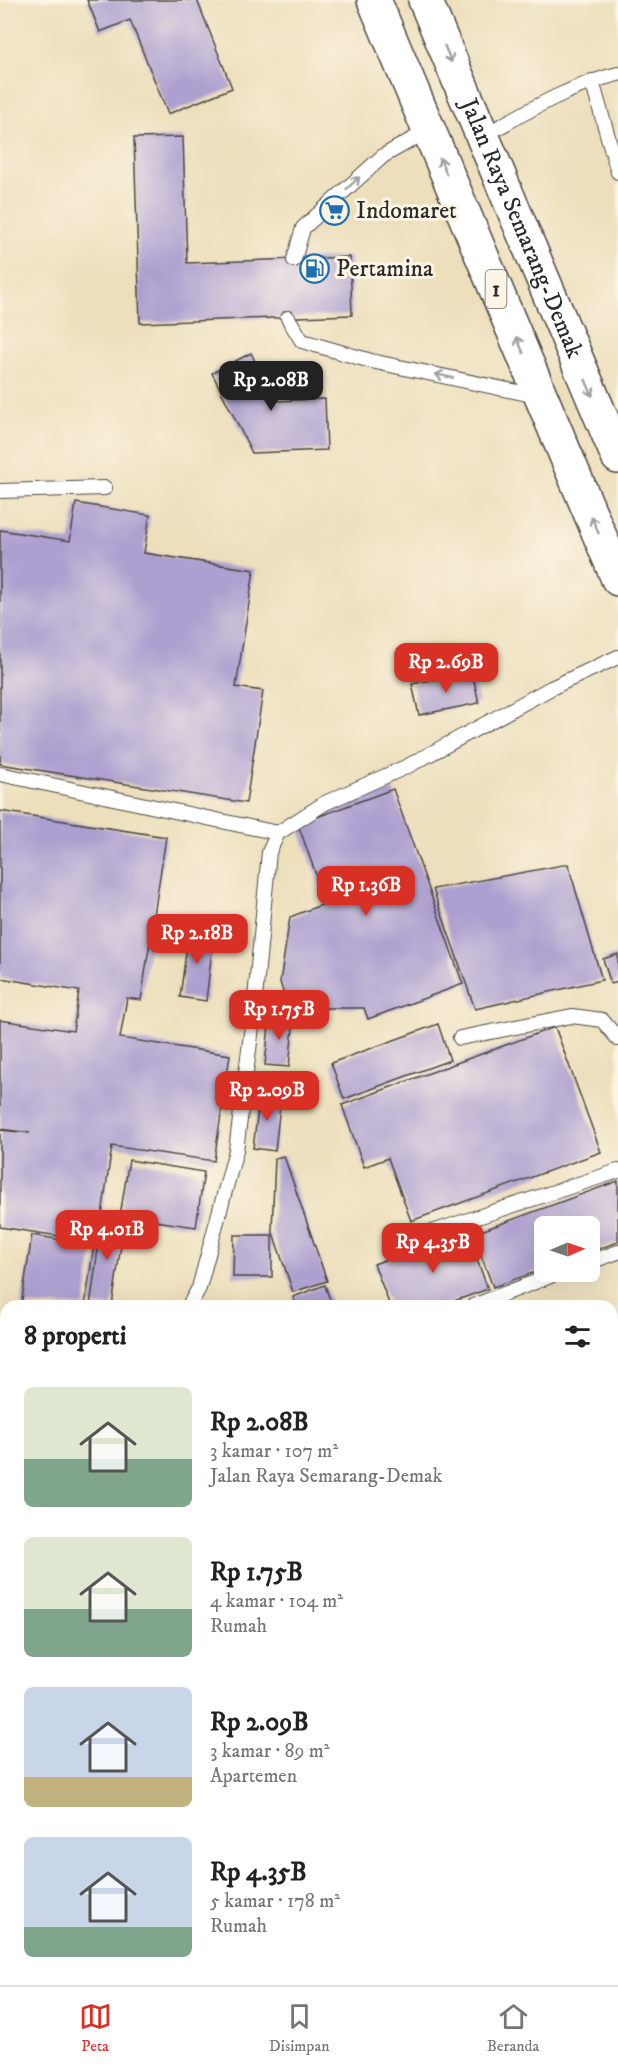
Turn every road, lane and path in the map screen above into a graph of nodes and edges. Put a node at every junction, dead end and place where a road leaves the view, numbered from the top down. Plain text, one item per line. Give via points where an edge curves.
1 (374, 0) edge
2 (425, 0) edge
3 (618, 74) edge
4 (592, 81) junction
5 (428, 131) junction
6 (492, 131) junction
7 (618, 172) edge
8 (294, 260) dead end
9 (288, 318) dead end
10 (542, 397) junction
11 (618, 457) edge
12 (105, 489) dead end
13 (0, 491) edge
14 (618, 579) edge
15 (618, 657) edge
16 (0, 774) edge
17 (278, 833) junction
18 (460, 1038) dead end
19 (618, 1039) edge
20 (618, 1171) edge
21 (429, 1233) dead end
22 (618, 1252) edge
23 (600, 1258) edge
24 (535, 1282) edge
25 (192, 1300) edge
26 (489, 1300) edge

1 - 5 highway, Jalan Raya Semarang-Demak / 1
2 -> 6 highway, Jalan Raya Semarang-Demak / 1
3 - 4 lane
4 - 6 lane
4 - 7 lane
8 -> 5 lane via 303,228 383,156
10 -> 5 highway, Jalan Raya Semarang-Demak / 1
6 -> 11 highway, Jalan Raya Semarang-Demak / 1
10 -> 9 lane via 372,362 302,341
14 -> 10 highway, Jalan Raya Semarang-Demak / 1
12 - 13 lane
15 - 17 lane via 551,688 408,766 326,803
16 - 17 lane
17 - 25 lane via 269,852 236,1150 199,1288
18 - 19 lane via 572,1016 602,1020
20 - 21 lane
22 - 23 lane
24 - 26 lane

